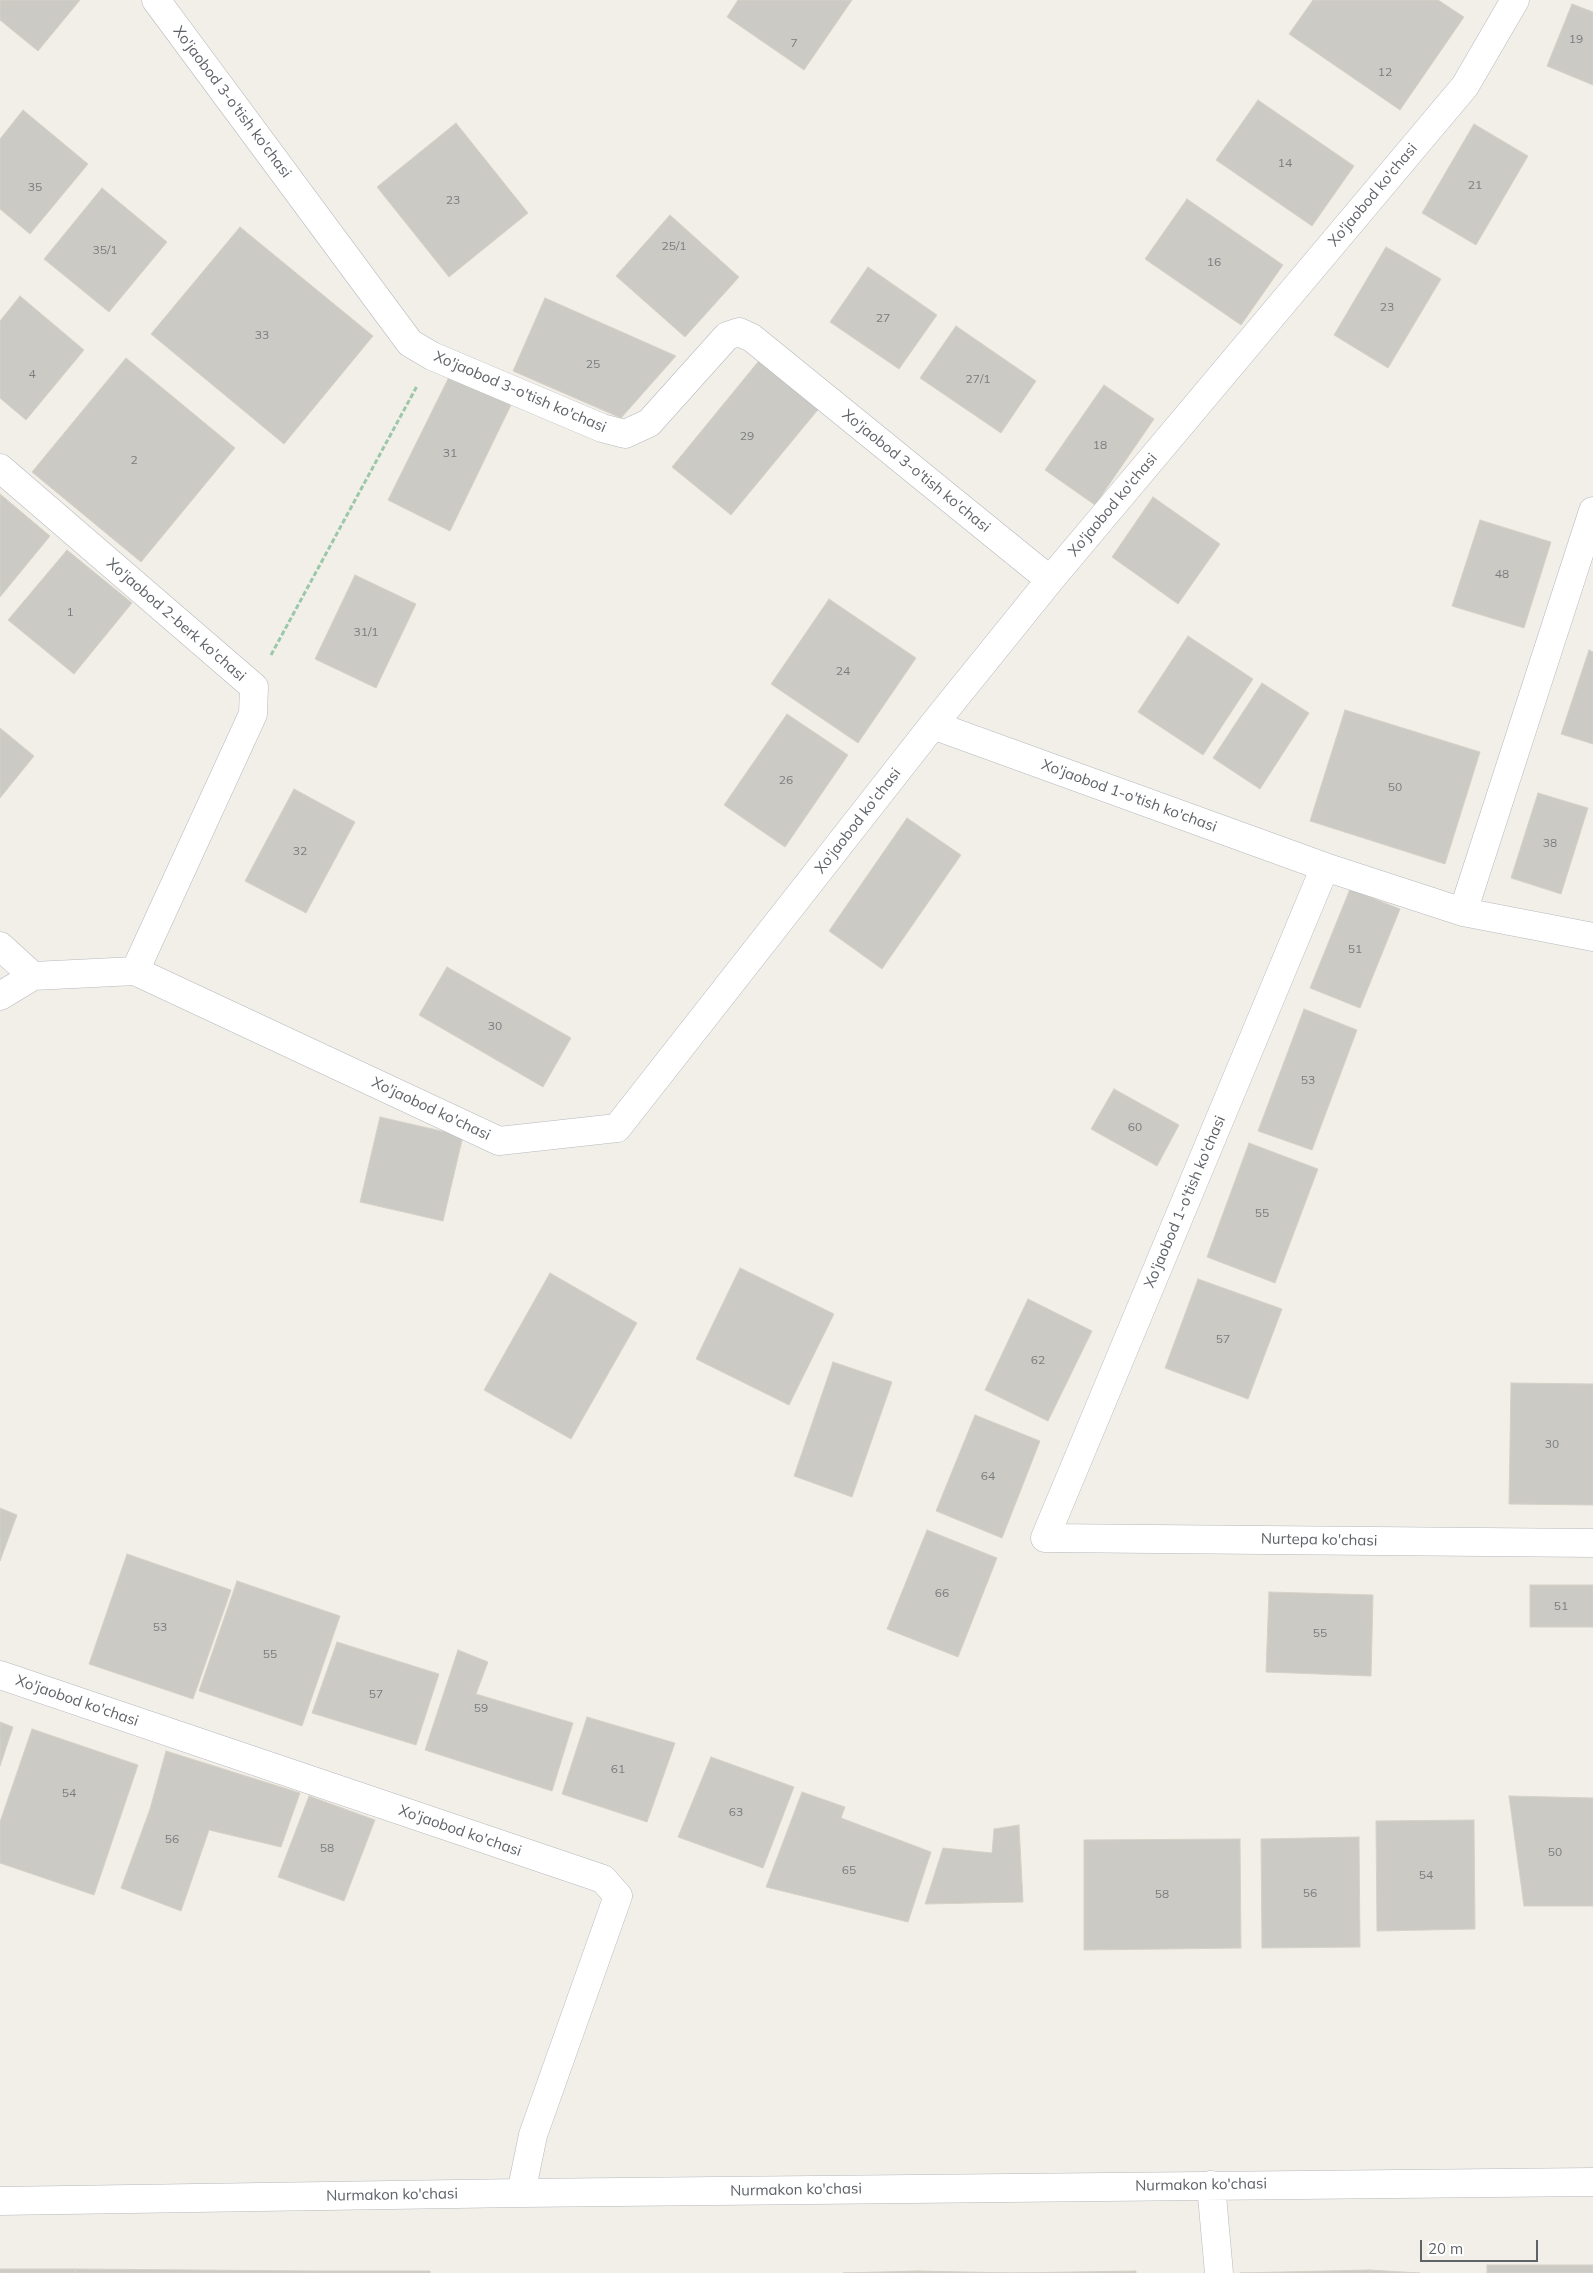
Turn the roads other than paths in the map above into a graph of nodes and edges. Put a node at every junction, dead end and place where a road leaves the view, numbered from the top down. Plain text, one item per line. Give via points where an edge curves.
1 (156, 0) edge
2 (1514, 0) edge
3 (0, 468) edge
4 (1593, 511) edge
5 (1050, 580) junction
6 (933, 726) junction
7 (1325, 867) junction
8 (1463, 912) junction
9 (1593, 937) edge
10 (0, 946) edge
11 (136, 970) junction
12 (33, 976) junction
13 (0, 996) edge
14 (1045, 1538) joint
15 (1593, 1543) edge
16 (0, 1675) edge
17 (1593, 2182) edge
18 (1211, 2185) junction
19 (521, 2193) junction
20 (0, 2201) edge
21 (1219, 2273) edge

1 - 5 street, Xo'jaobod 3-o'tish ko'chasi via 410,343 432,356 602,428 625,434 649,423 726,336 739,332 752,338
2 - 5 street, Xo'jaobod ko'chasi via 1465,86
3 - 11 street, Xo'jaobod 2-berk ko'chasi via 254,687 253,714
4 - 8 street
5 - 6 street, Xo'jaobod ko'chasi
6 - 7 street, Xo'jaobod 1-o'tish ko'chasi
6 - 11 street, Xo'jaobod ko'chasi via 617,1128 499,1141
7 - 8 street, Xo'jaobod 1-o'tish ko'chasi
7 - 14 street, Xo'jaobod 1-o'tish ko'chasi
8 - 9 street, Xo'jaobod 1-o'tish ko'chasi
10 - 12 street
11 - 12 street, Xo'jaobod ko'chasi
12 - 13 street, Xo'jaobod ko'chasi
14 - 15 street, Nurtepa ko'chasi
16 - 19 street, Xo'jaobod ko'chasi via 603,1879 618,1896 533,2135
17 - 18 street, Nurmakon ko'chasi
18 - 19 street, Nurmakon ko'chasi
18 - 21 street
19 - 20 street, Nurmakon ko'chasi

